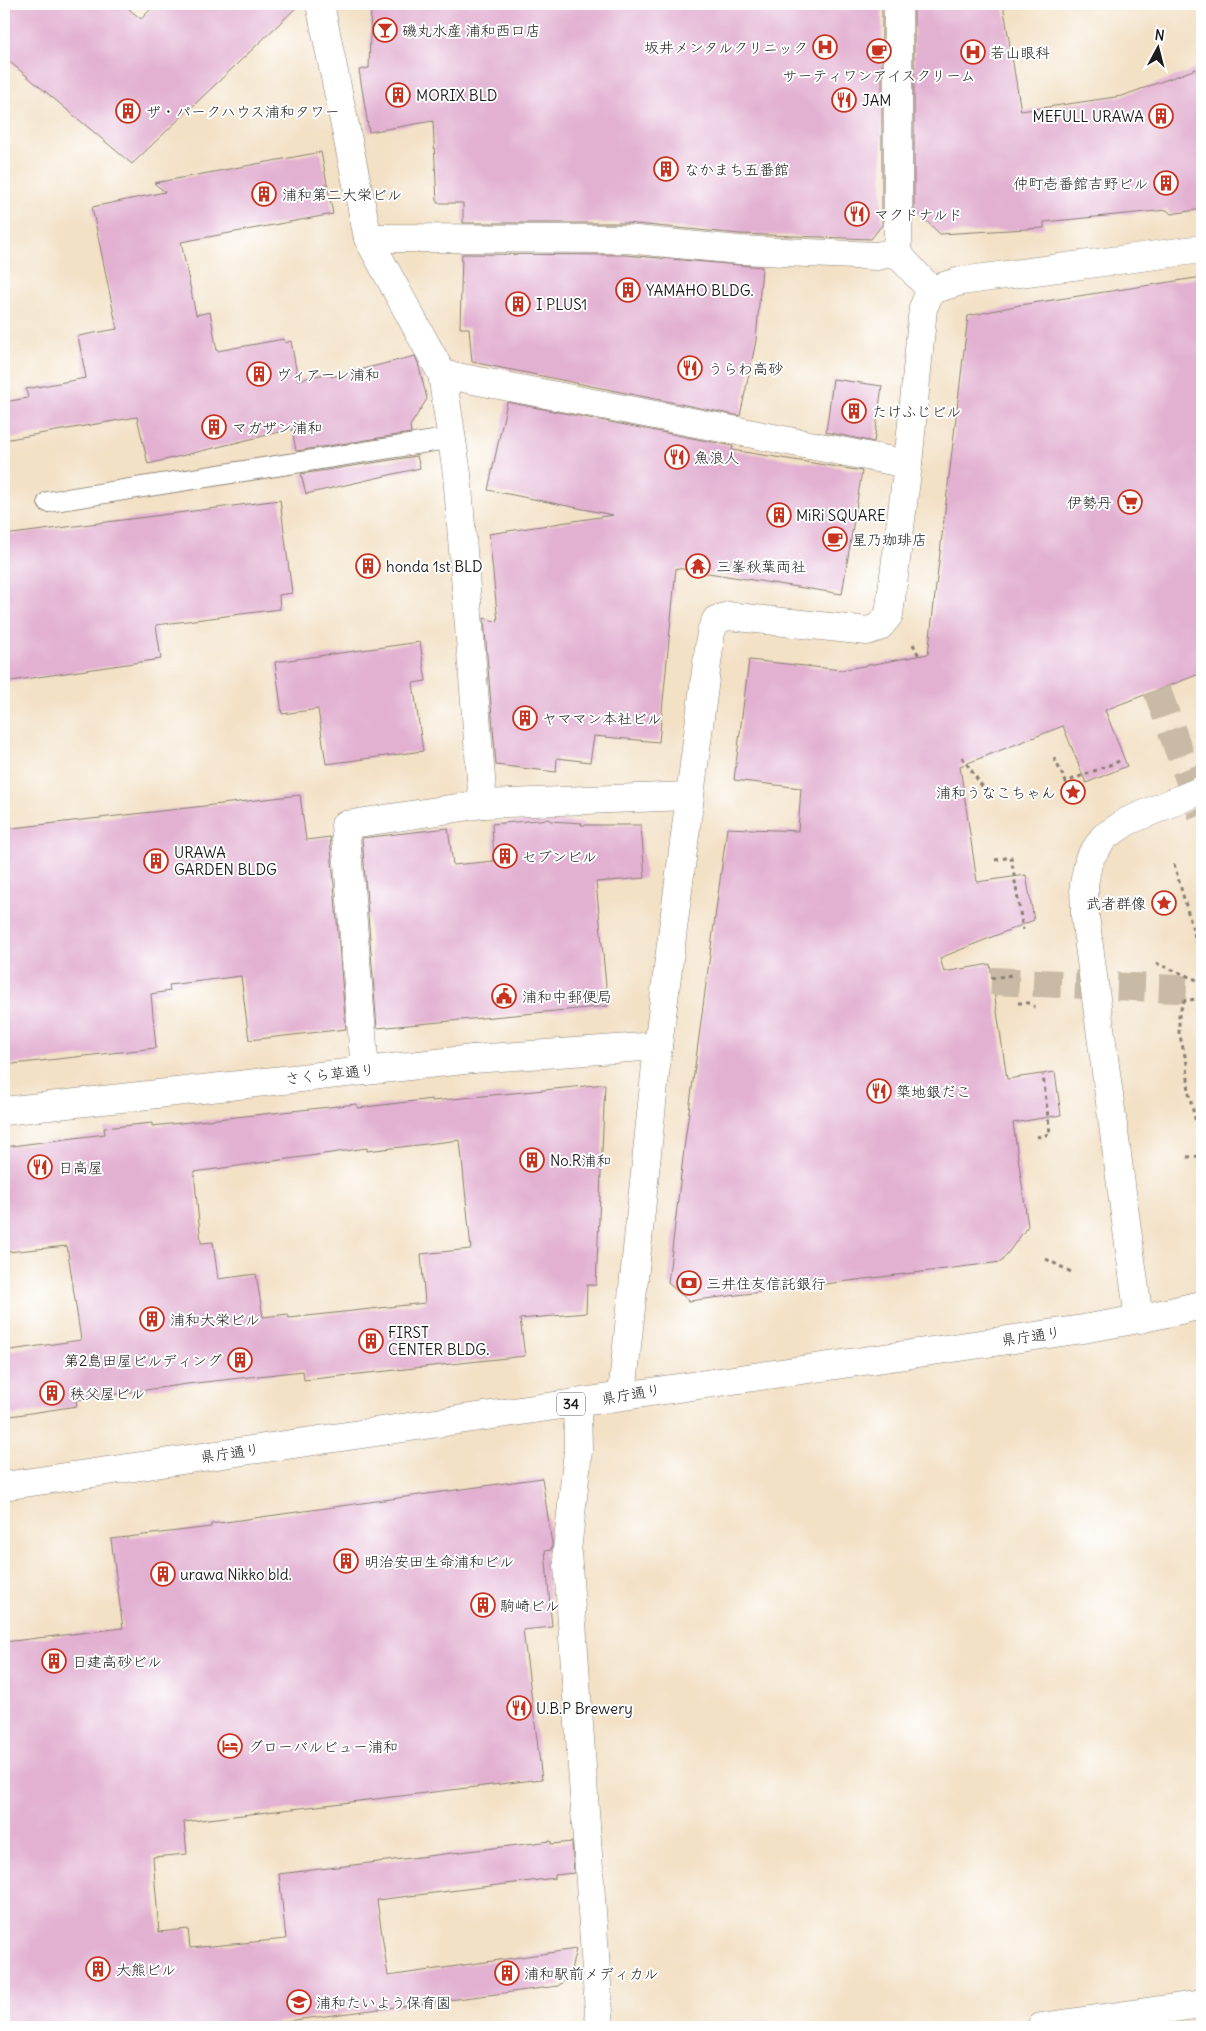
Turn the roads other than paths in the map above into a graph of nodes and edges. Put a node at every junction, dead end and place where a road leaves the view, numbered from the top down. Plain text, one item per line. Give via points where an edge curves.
1 (320, 4) edge
2 (898, 4) edge
3 (368, 238) junction
4 (1202, 249) edge
5 (894, 250) junction
6 (931, 290) junction
7 (442, 374) junction
8 (453, 438) junction
9 (908, 464) junction
10 (48, 502) dead end
11 (1202, 790) edge
12 (689, 796) junction
13 (484, 804) junction
14 (658, 1046) junction
15 (365, 1071) junction
16 (4, 1111) edge
17 (1202, 1305) edge
18 (1139, 1319) junction
19 (622, 1395) junction
20 (577, 1403) junction
21 (4, 1486) edge
22 (1202, 2004) edge
23 (600, 2027) edge
24 (1041, 2027) edge

1 - 3 street
2 - 5 street via 898,242
3 - 5 street via 626,239 739,250 877,256
3 - 7 street
4 - 6 street via 961,281
5 - 6 street
6 - 9 street via 923,308
7 - 8 street
7 - 9 street
8 - 10 lane
8 - 13 street
9 - 12 street via 889,615 879,627 867,631 728,616 716,620 711,632
11 - 18 street via 1128,821 1104,837 1089,860 1084,884 1085,916
12 - 13 street
12 - 14 street
13 - 15 street via 346,825
14 - 15 street, さくら草通り via 473,1059
14 - 19 street
15 - 16 street, さくら草通り
17 - 18 street, 34
18 - 19 street, 県庁通り / 34
19 - 20 street, 県庁通り / 34
20 - 21 street, 県庁通り / 34
20 - 23 street via 578,1451 567,1551
22 - 24 street

